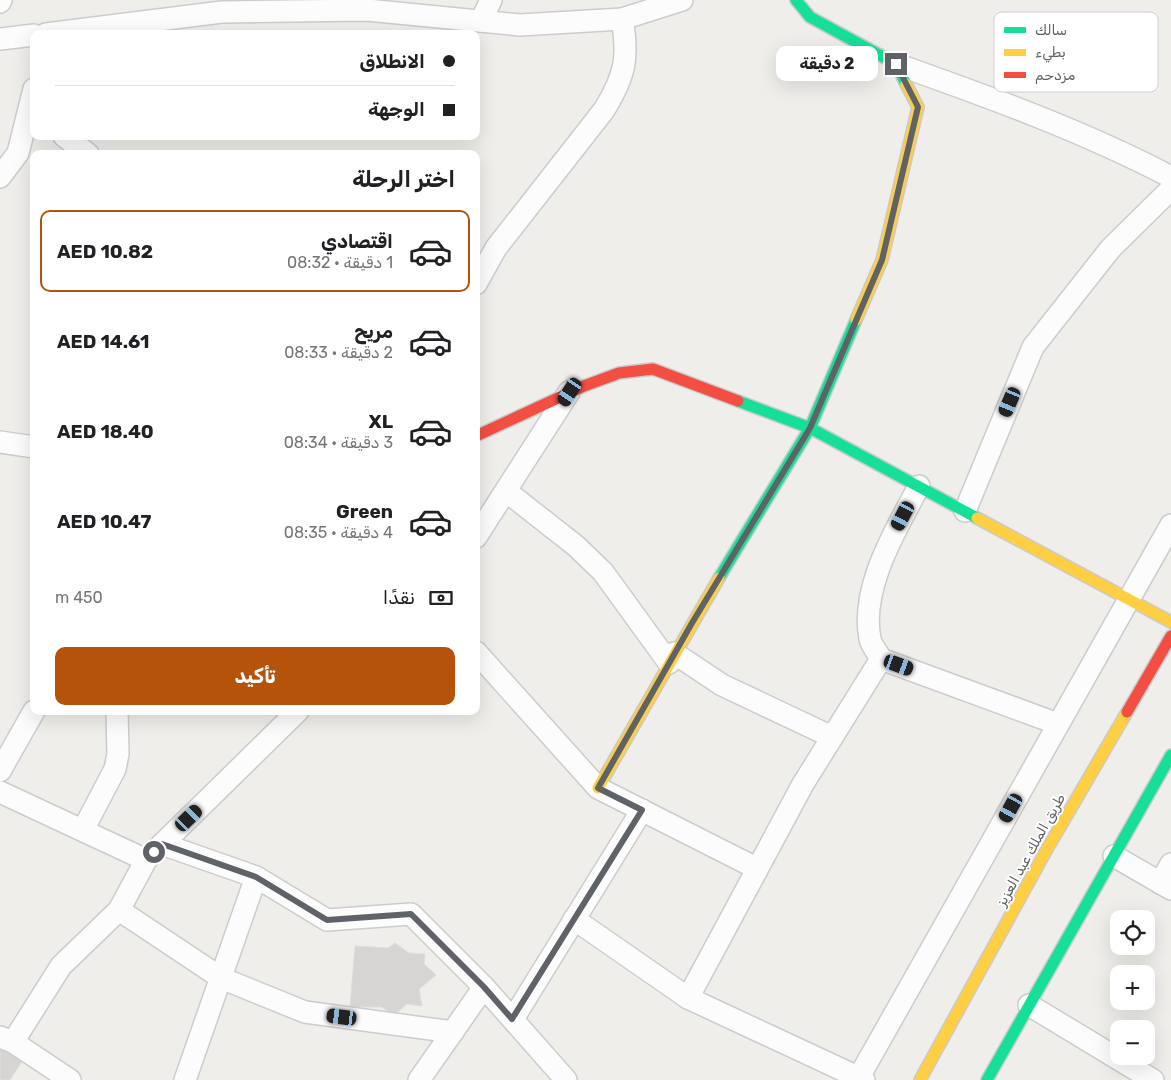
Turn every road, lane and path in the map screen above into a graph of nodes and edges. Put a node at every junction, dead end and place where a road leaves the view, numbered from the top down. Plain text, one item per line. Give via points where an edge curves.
1 (491, 0) edge
2 (682, 0) edge
3 (796, 0) edge
4 (344, 5) edge
5 (622, 18) junction
6 (481, 21) junction
7 (79, 30) edge
8 (30, 35) edge
9 (0, 38) edge
10 (896, 64) junction
11 (30, 116) edge
12 (69, 140) edge
13 (83, 150) edge
14 (0, 177) edge
15 (1171, 177) edge
16 (1171, 189) edge
17 (480, 277) edge
18 (570, 392) junction
19 (810, 428) junction
20 (480, 434) edge
21 (0, 442) edge
22 (30, 446) edge
23 (919, 486) junction
24 (506, 491) junction
25 (965, 511) junction
26 (1171, 525) edge
27 (480, 531) edge
28 (1128, 599) junction
29 (1171, 622) edge
30 (1171, 636) edge
31 (480, 656) edge
32 (672, 658) junction
33 (881, 659) junction
34 (32, 715) edge
35 (117, 715) edge
36 (294, 715) edge
37 (1058, 724) junction
38 (832, 738) junction
39 (1170, 757) edge
40 (0, 771) edge
41 (598, 788) junction
42 (0, 792) edge
43 (642, 810) junction
44 (83, 830) junction
45 (162, 844) junction
46 (1114, 856) junction
47 (146, 860) junction
48 (1171, 864) edge
49 (756, 868) junction
50 (256, 877) junction
51 (1165, 886) edge
52 (119, 910) junction
53 (574, 919) junction
54 (221, 978) junction
55 (484, 987) junction
56 (688, 998) junction
57 (1029, 1005) junction
58 (512, 1019) junction
59 (453, 1032) junction
60 (7, 1040) edge
61 (862, 1079) edge
62 (70, 1080) edge
63 (185, 1080) edge
64 (419, 1080) edge
65 (566, 1080) edge
66 (920, 1080) edge
67 (987, 1080) edge
68 (1153, 1080) edge

1 - 6 street
2 - 5 street
3 - 10 street via 810,17
4 - 6 street
4 - 7 street via 222,12
5 - 6 street via 520,25
5 - 17 street via 626,65 618,87 604,110 496,248
8 - 9 street
10 - 15 street via 1017,108 1132,156
10 - 19 street via 918,107 882,260
11 - 14 street via 18,153
12 - 13 street
16 - 25 street via 1111,248 1033,347
18 - 19 street via 619,373 653,369
18 - 20 street
18 - 24 street
19 - 23 street
19 - 32 street
21 - 22 street
23 - 25 street
23 - 33 street via 887,547 868,603 870,640
24 - 27 street
24 - 32 street via 576,546 603,572
25 - 28 street
26 - 28 street
28 - 29 street
28 - 37 street
30 - 66 street, طريق الملك عبد العزيز via 1046,851
31 - 41 street
32 - 38 street
32 - 41 street
33 - 37 street
33 - 38 street
34 - 40 street
35 - 44 street via 115,770
36 - 45 street
37 - 61 street
38 - 49 street
39 - 46 street
41 - 43 street
42 - 44 street
43 - 49 street
43 - 53 street
44 - 47 street
45 - 47 street
45 - 50 street
46 - 51 street
46 - 57 street
47 - 52 street
48 - 51 street
49 - 56 street
50 - 54 street
50 - 55 street via 327,920 411,914
52 - 54 street
52 - 60 street via 62,966
53 - 56 street
53 - 58 street
54 - 59 street via 305,1012
54 - 63 street
55 - 58 street
55 - 59 street
56 - 61 street
57 - 67 street
57 - 68 street
58 - 65 street
59 - 64 street
60 - 62 street

